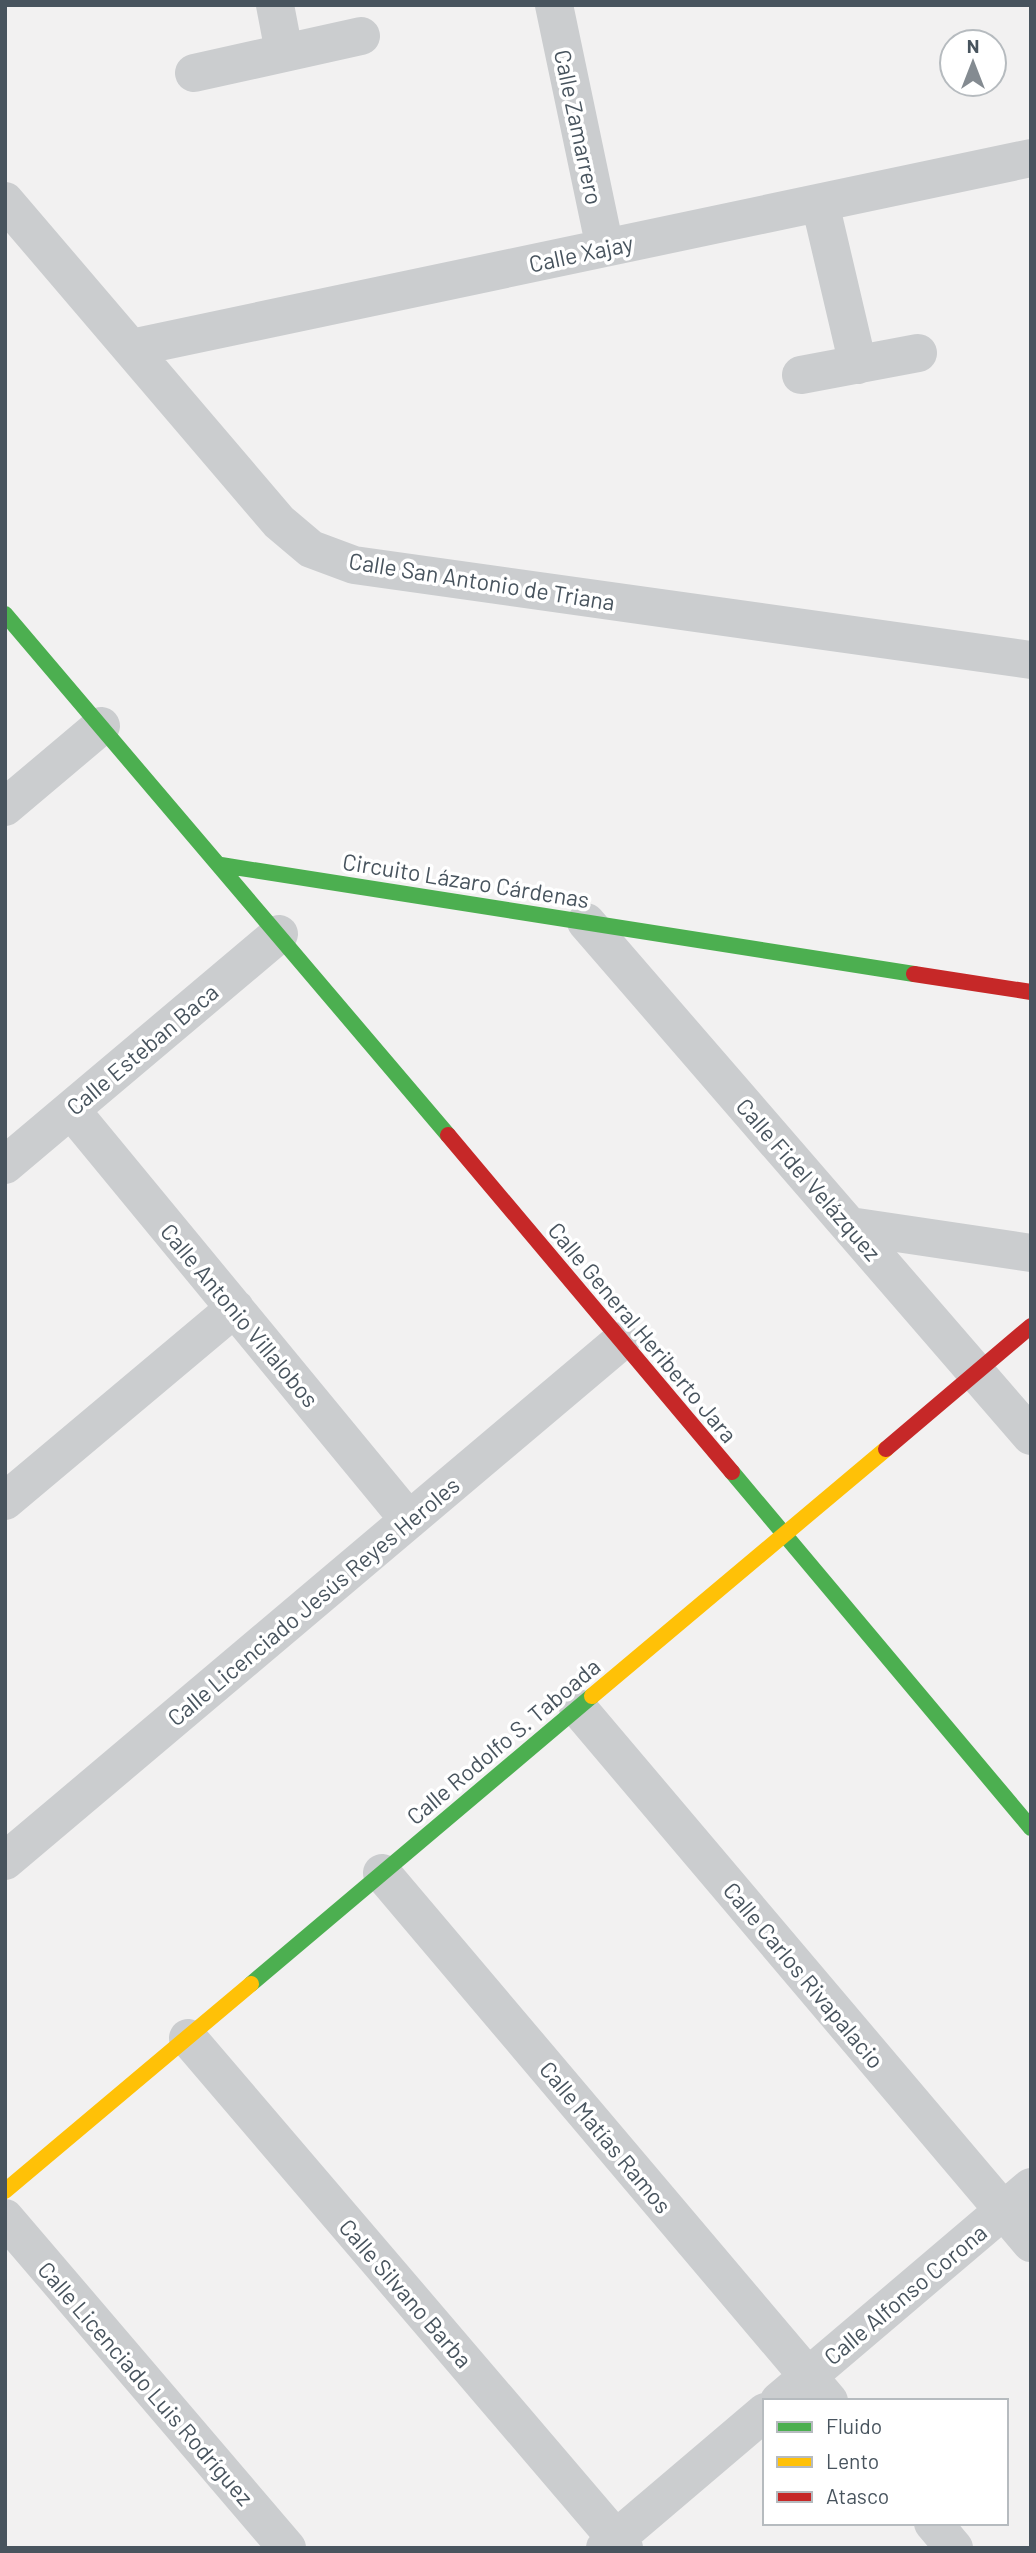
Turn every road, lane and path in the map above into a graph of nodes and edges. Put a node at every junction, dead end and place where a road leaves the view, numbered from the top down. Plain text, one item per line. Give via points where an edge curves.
1 (275, 5) edge
2 (554, 5) edge
3 (361, 36) dead end
4 (284, 52) junction
5 (194, 73) dead end
6 (1031, 158) edge
7 (5, 201) edge
8 (820, 202) junction
9 (605, 248) junction
10 (131, 348) junction
11 (918, 354) dead end
12 (858, 365) junction
13 (801, 375) dead end
14 (5, 614) edge
15 (1031, 660) edge
16 (101, 726) junction
17 (5, 807) edge
18 (221, 865) junction
19 (586, 922) junction
20 (279, 934) junction
21 (1031, 992) edge
22 (71, 1110) junction
23 (5, 1165) edge
24 (850, 1226) junction
25 (1031, 1253) edge
26 (235, 1308) junction
27 (1031, 1326) edge
28 (621, 1342) junction
29 (975, 1372) junction
30 (1031, 1436) edge
31 (5, 1501) edge
32 (410, 1520) junction
33 (783, 1534) junction
34 (578, 1708) junction
35 (1031, 1828) edge
36 (5, 1861) edge
37 (382, 1873) junction
38 (188, 2038) junction
39 (5, 2191) edge
40 (1017, 2199) edge
41 (5, 2218) edge
42 (1031, 2243) edge
43 (819, 2388) edge
44 (785, 2399) edge
45 (763, 2414) edge
46 (935, 2525) edge
47 (615, 2545) edge
48 (288, 2548) edge
49 (954, 2548) edge

1 - 4 street
2 - 9 street, Calle Zamarrero
3 - 4 street
4 - 5 street
6 - 8 street, Calle Xajay
7 - 10 street, Calle San Antonio de Triana
8 - 9 street, Calle Xajay
8 - 12 street
9 - 10 street, Calle Xajay
10 - 15 street, Calle San Antonio de Triana via 279,522 311,549 354,565
11 - 12 street
12 - 13 street
14 - 16 street
16 - 17 street
16 - 18 street
18 - 19 street, Circuito Lázaro Cárdenas
18 - 20 street, Calle General Heriberto Jara
19 - 21 street, Circuito Lázaro Cárdenas
19 - 24 street, Calle Fidel Velázquez
20 - 22 street, Calle Esteban Baca
20 - 28 street, Calle General Heriberto Jara
22 - 23 street, Calle Esteban Baca
22 - 26 street, Calle Antonio Villalobos
24 - 25 street
24 - 29 street, Calle Fidel Velázquez
26 - 31 street
26 - 32 street, Calle Antonio Villalobos
27 - 29 street, Calle Rodolfo S. Taboada
28 - 32 street, Calle Licenciado Jesús Reyes Heroles
28 - 33 street, Calle General Heriberto Jara
29 - 30 street, Calle Fidel Velázquez
29 - 33 street, Calle Rodolfo S. Taboada
32 - 36 street, Calle Licenciado Jesús Reyes Heroles
33 - 34 street, Calle Rodolfo S. Taboada
33 - 35 street, Calle General Heriberto Jara
34 - 37 street, Calle Rodolfo S. Taboada
34 - 40 street, Calle Carlos Rivapalacio
37 - 38 street, Calle Rodolfo S. Taboada
37 - 43 street, Calle Matías Ramos
38 - 39 street, Calle Rodolfo S. Taboada
38 - 47 street, Calle Silvano Barba
40 - 42 street, Calle Carlos Rivapalacio
40 - 43 street, Calle Alfonso Corona
41 - 48 street, Calle Licenciado Luis Rodríguez
43 - 44 street, Calle Alfonso Corona
45 - 47 street
46 - 49 street

